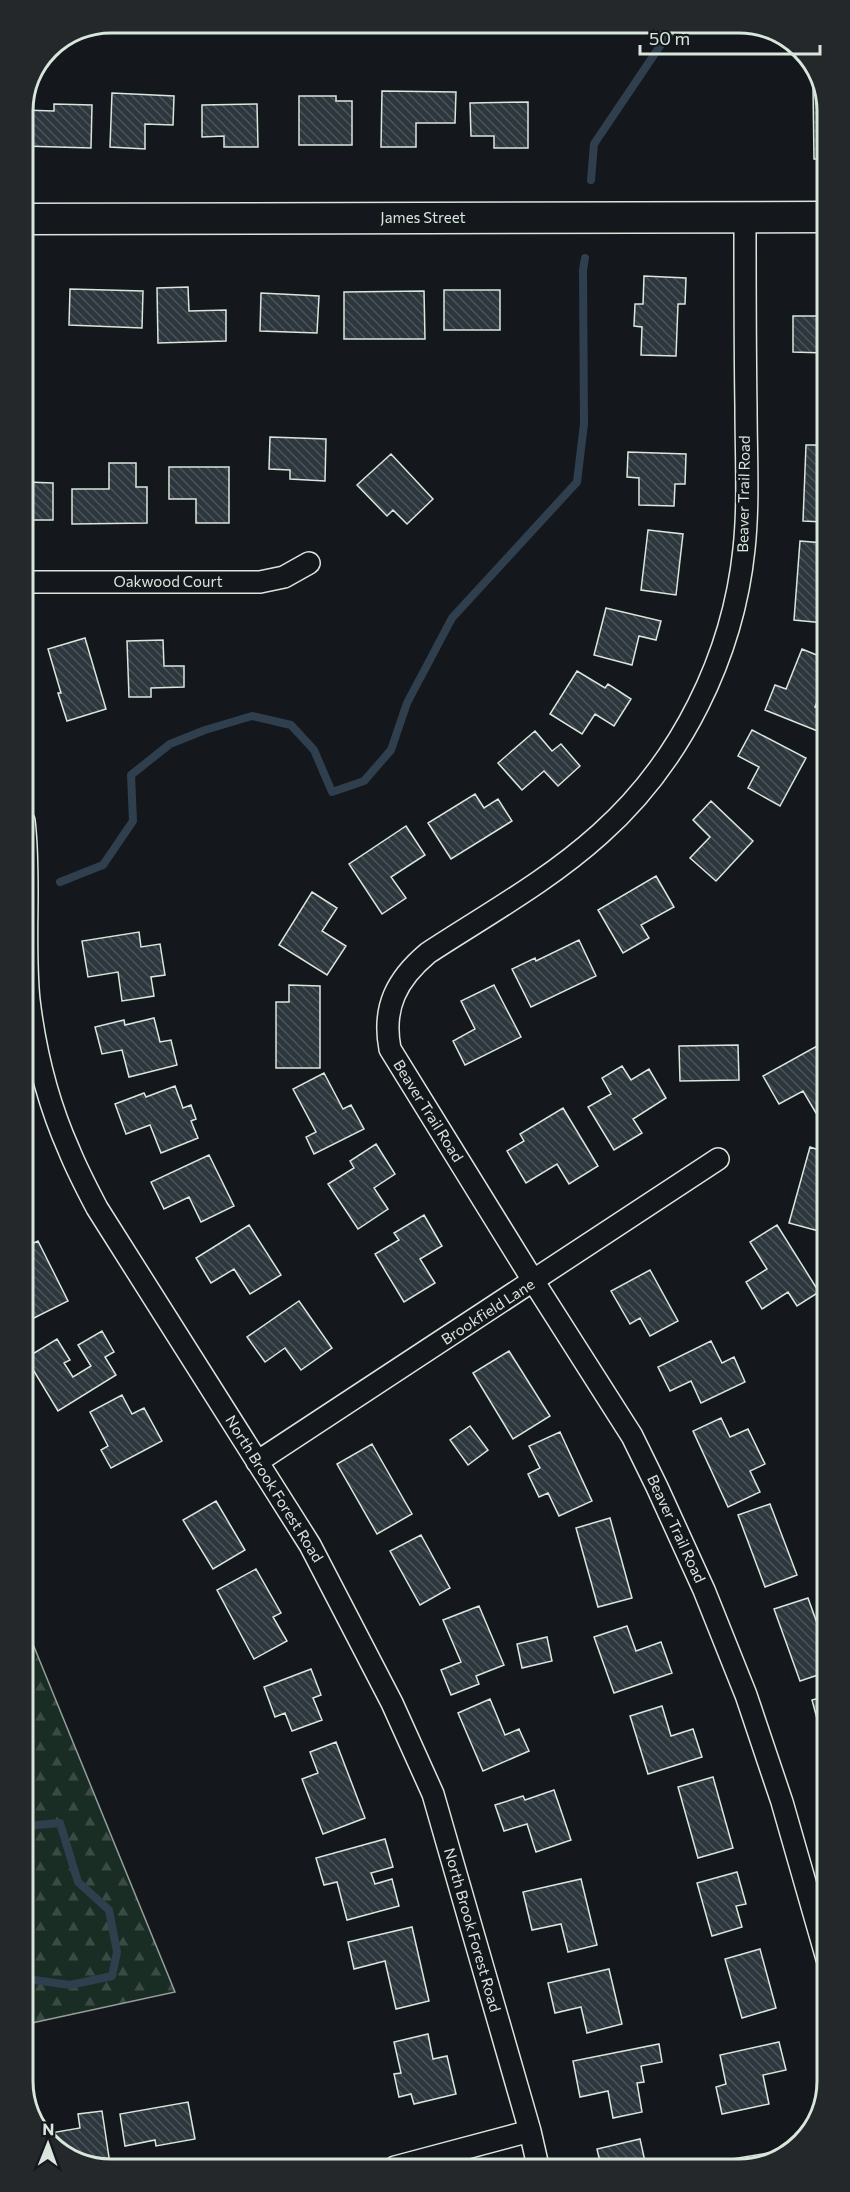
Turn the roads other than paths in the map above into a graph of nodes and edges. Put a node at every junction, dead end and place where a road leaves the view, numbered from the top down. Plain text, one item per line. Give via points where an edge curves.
1 (745, 217) junction
2 (817, 218) edge
3 (33, 219) edge
4 (309, 563) dead end
5 (33, 582) edge
6 (33, 1022) edge
7 (718, 1160) dead end
8 (534, 1282) junction
9 (257, 1462) junction
10 (817, 1924) edge
11 (530, 2131) junction
12 (425, 2159) edge
13 (536, 2159) edge

1 - 2 street, James Street
1 - 3 street, James Street
1 - 8 street, Beaver Trail Road via 746,522 735,602 717,664 693,715 639,794 600,834 556,870 428,953 396,989 388,1014 390,1049
4 - 5 street, Oakwood Court via 284,577 260,582
6 - 9 street, North Brook Forest Road via 58,1122 97,1208
7 - 8 street, Brookfield Lane
8 - 9 street, Brookfield Lane
8 - 10 street, Beaver Trail Road via 632,1436 704,1590 779,1792
9 - 11 street, North Brook Forest Road via 342,1603 433,1794
11 - 12 street
11 - 13 street, North Brook Forest Road

